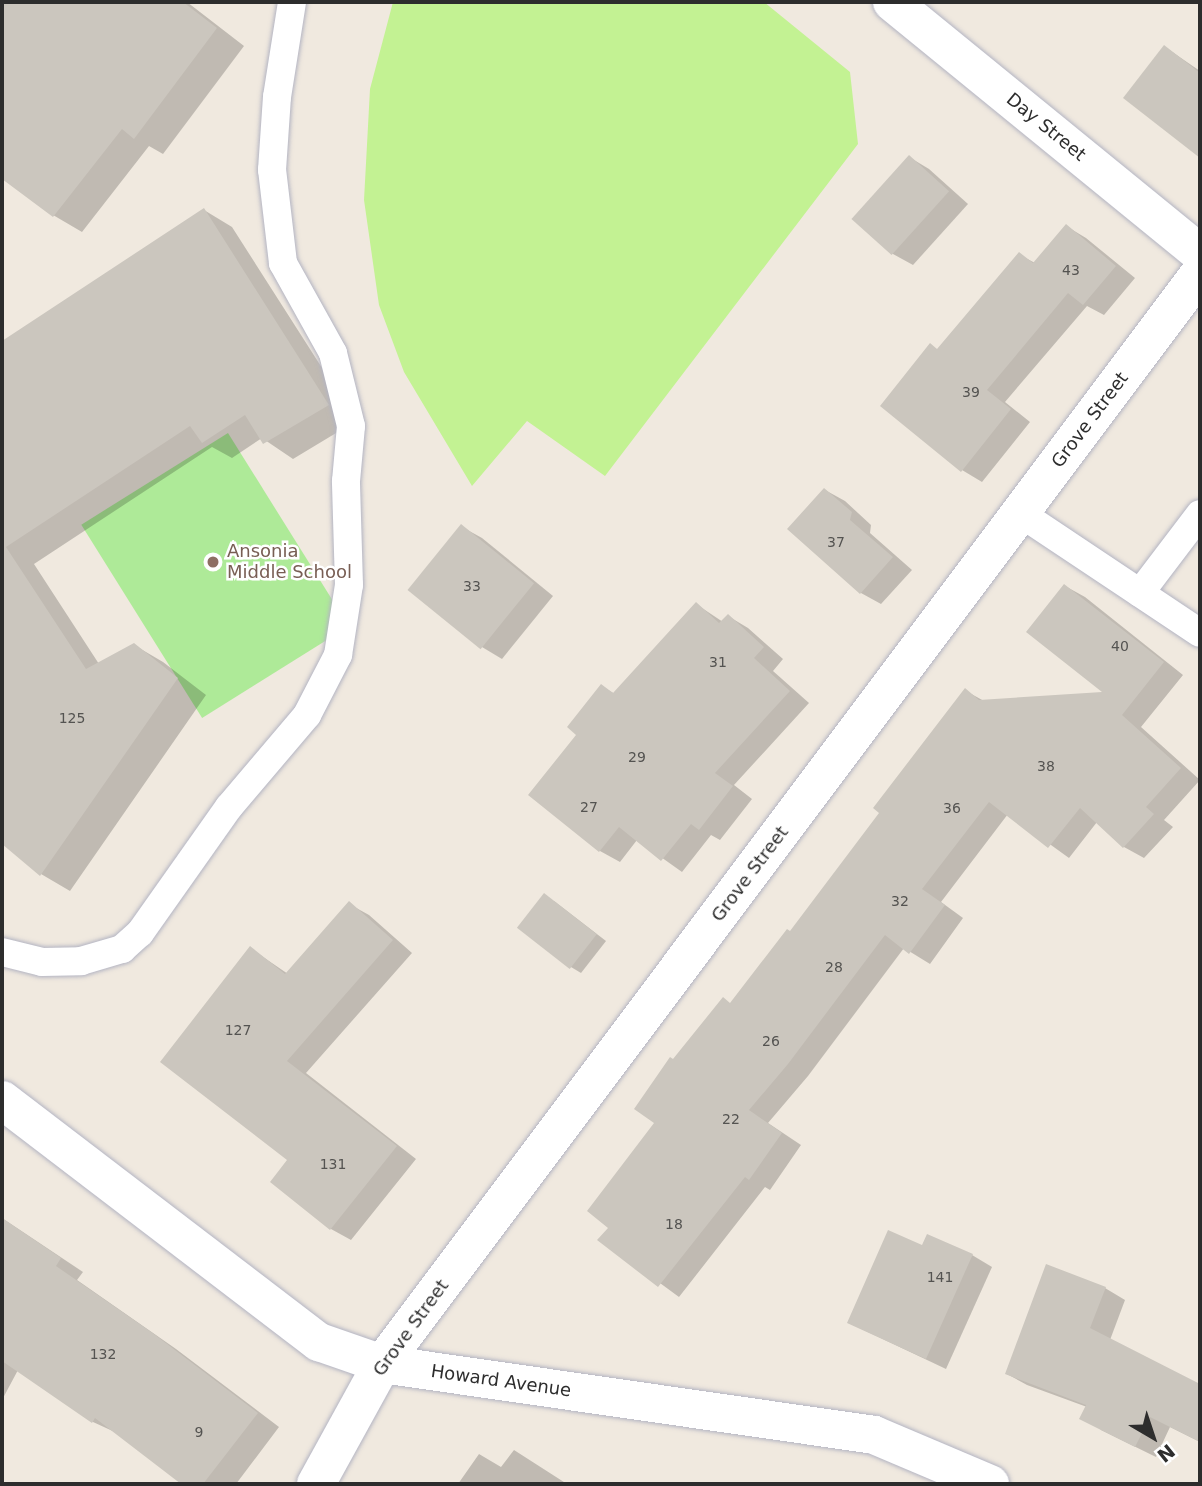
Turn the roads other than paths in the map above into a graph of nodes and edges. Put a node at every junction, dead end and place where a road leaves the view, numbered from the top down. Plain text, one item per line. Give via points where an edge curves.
1 (292, 2) edge
2 (892, 2) edge
3 (1200, 253) edge
4 (1200, 273) edge
5 (1020, 513) junction
6 (1200, 514) edge
7 (1140, 593) junction
8 (1200, 634) edge
9 (2, 951) edge
10 (2, 1100) edge
11 (382, 1364) junction
12 (316, 1484) edge
13 (990, 1484) edge

1 - 9 lane via 277,97 272,170 283,263 333,353 351,426 345,481 349,584 338,655 307,715 229,807 139,933 122,949 81,961 42,962
2 - 3 street, Day Street
4 - 5 street, Grove Street
5 - 7 lane
5 - 11 street, Grove Street
6 - 7 lane
7 - 8 lane
10 - 11 street, Howard Avenue via 319,1342
11 - 12 street, Grove Street
11 - 13 street, Howard Avenue via 874,1435

